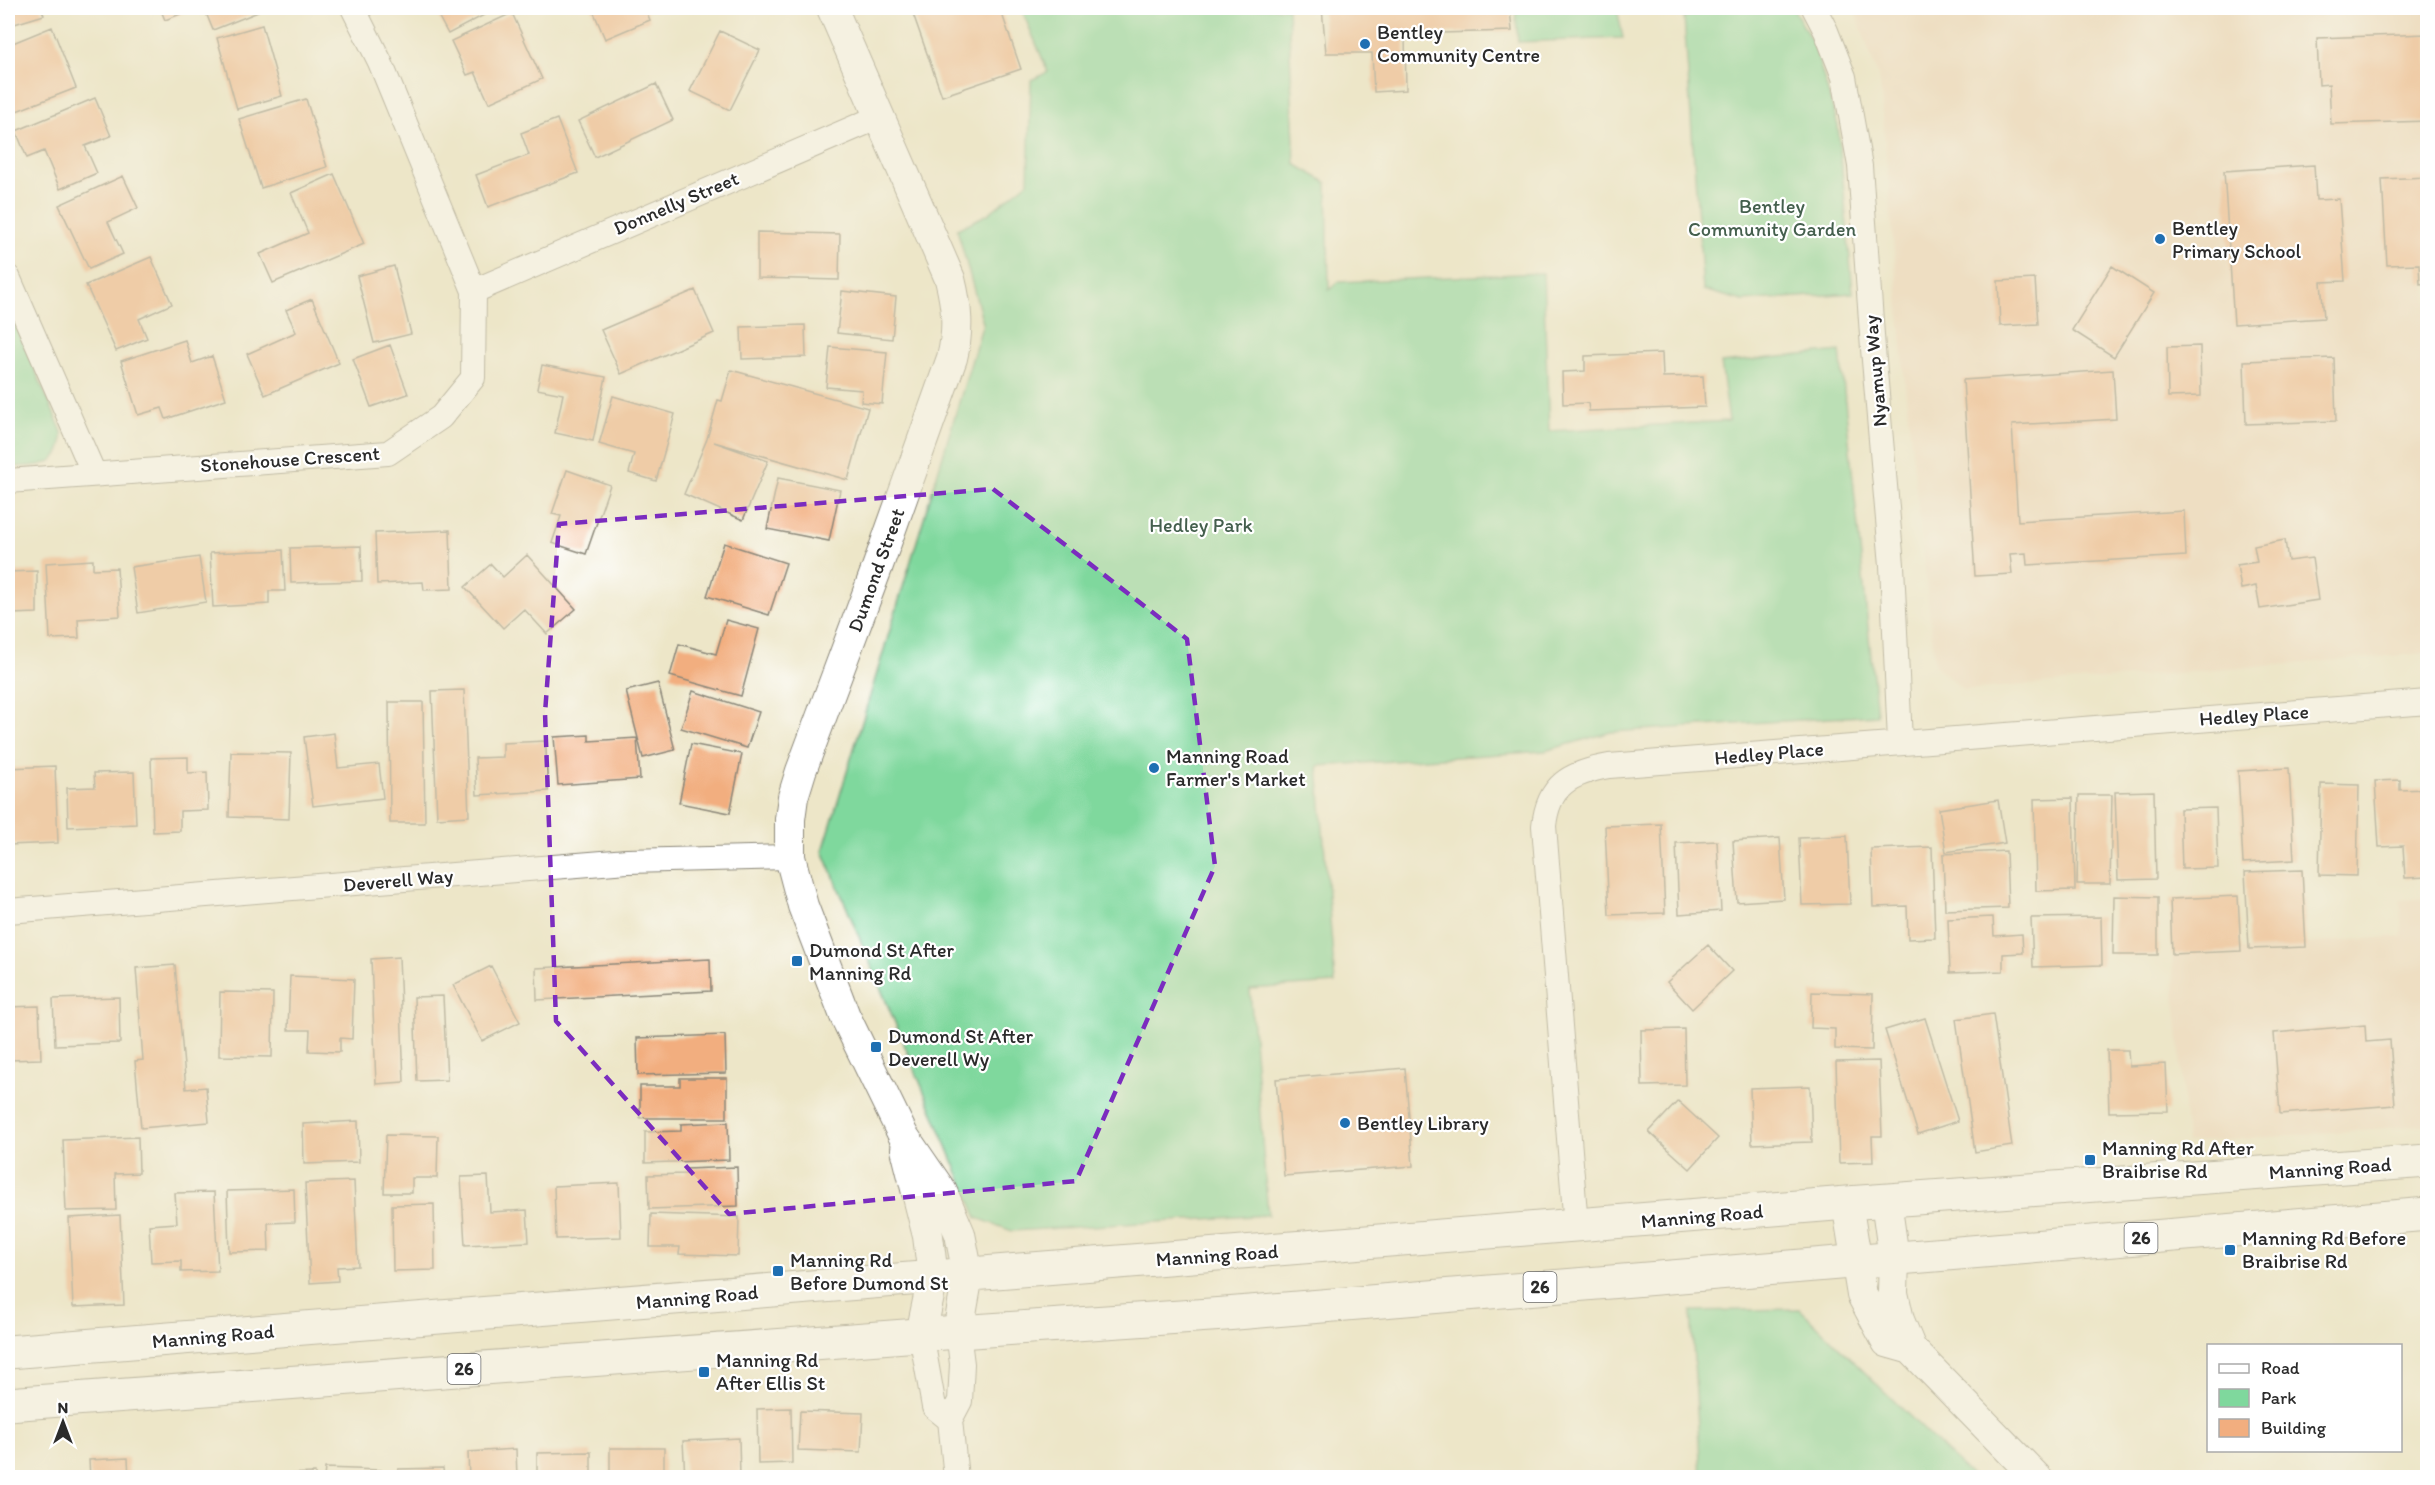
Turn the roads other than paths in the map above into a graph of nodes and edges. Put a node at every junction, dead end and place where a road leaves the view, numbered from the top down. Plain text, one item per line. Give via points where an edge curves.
1 (353, 8) edge
2 (832, 8) edge
3 (1814, 8) edge
4 (879, 117) junction
5 (8, 277) edge
6 (474, 291) junction
7 (94, 474) junction
8 (8, 481) edge
9 (2427, 702) edge
10 (1900, 742) junction
11 (790, 857) junction
12 (8, 911) edge
13 (903, 1135) junction
14 (2427, 1161) edge
15 (1886, 1201) junction
16 (1847, 1203) junction
17 (2427, 1214) edge
18 (1576, 1226) junction
19 (1894, 1258) junction
20 (1855, 1261) junction
21 (968, 1275) junction
22 (933, 1277) junction
23 (958, 1332) junction
24 (921, 1334) junction
25 (1911, 1349) junction
26 (8, 1352) edge
27 (8, 1404) edge
28 (950, 1420) junction
29 (956, 1478) edge
30 (2037, 1478) edge

1 - 6 street, Stonehouse Crescent via 380,62
2 - 4 street, Dumond Street
3 - 10 street, Nyamup Way via 1844,77 1860,166 1892,566
4 - 6 street, Donnelly Street
4 - 11 street, Dumond Street via 950,279 956,301 957,339 878,568 801,771 790,819
5 - 7 street
6 - 7 street, Stonehouse Crescent via 473,378 441,417 388,453
7 - 8 street, Stonehouse Crescent
9 - 10 street, Hedley Place
10 - 18 street, Hedley Place via 1609,766 1577,775 1552,796 1544,826
11 - 12 street, Deverell Way via 627,861
11 - 13 street, Dumond Street via 803,906 845,1016
13 - 21 street, Dumond Street via 942,1192 960,1234
13 - 22 street, Dumond Street via 928,1236
14 - 15 main road, Manning Road
15 - 16 main road, Manning Road
15 - 19 street
16 - 18 main road, Manning Road
16 - 20 street
17 - 19 main road, 26
18 - 21 main road, Manning Road
19 - 20 main road, 26
19 - 25 street via 1893,1293
20 - 23 main road, 26 via 1237,1313
20 - 25 street via 1862,1295 1887,1342
21 - 22 main road, Manning Road
21 - 23 street, Dumond Street
22 - 24 street, Dumond Street
22 - 26 main road, Manning Road
23 - 24 main road, 26
23 - 28 street via 962,1364 960,1401
24 - 27 main road, 26
24 - 28 street via 934,1407
25 - 30 street
28 - 29 street

